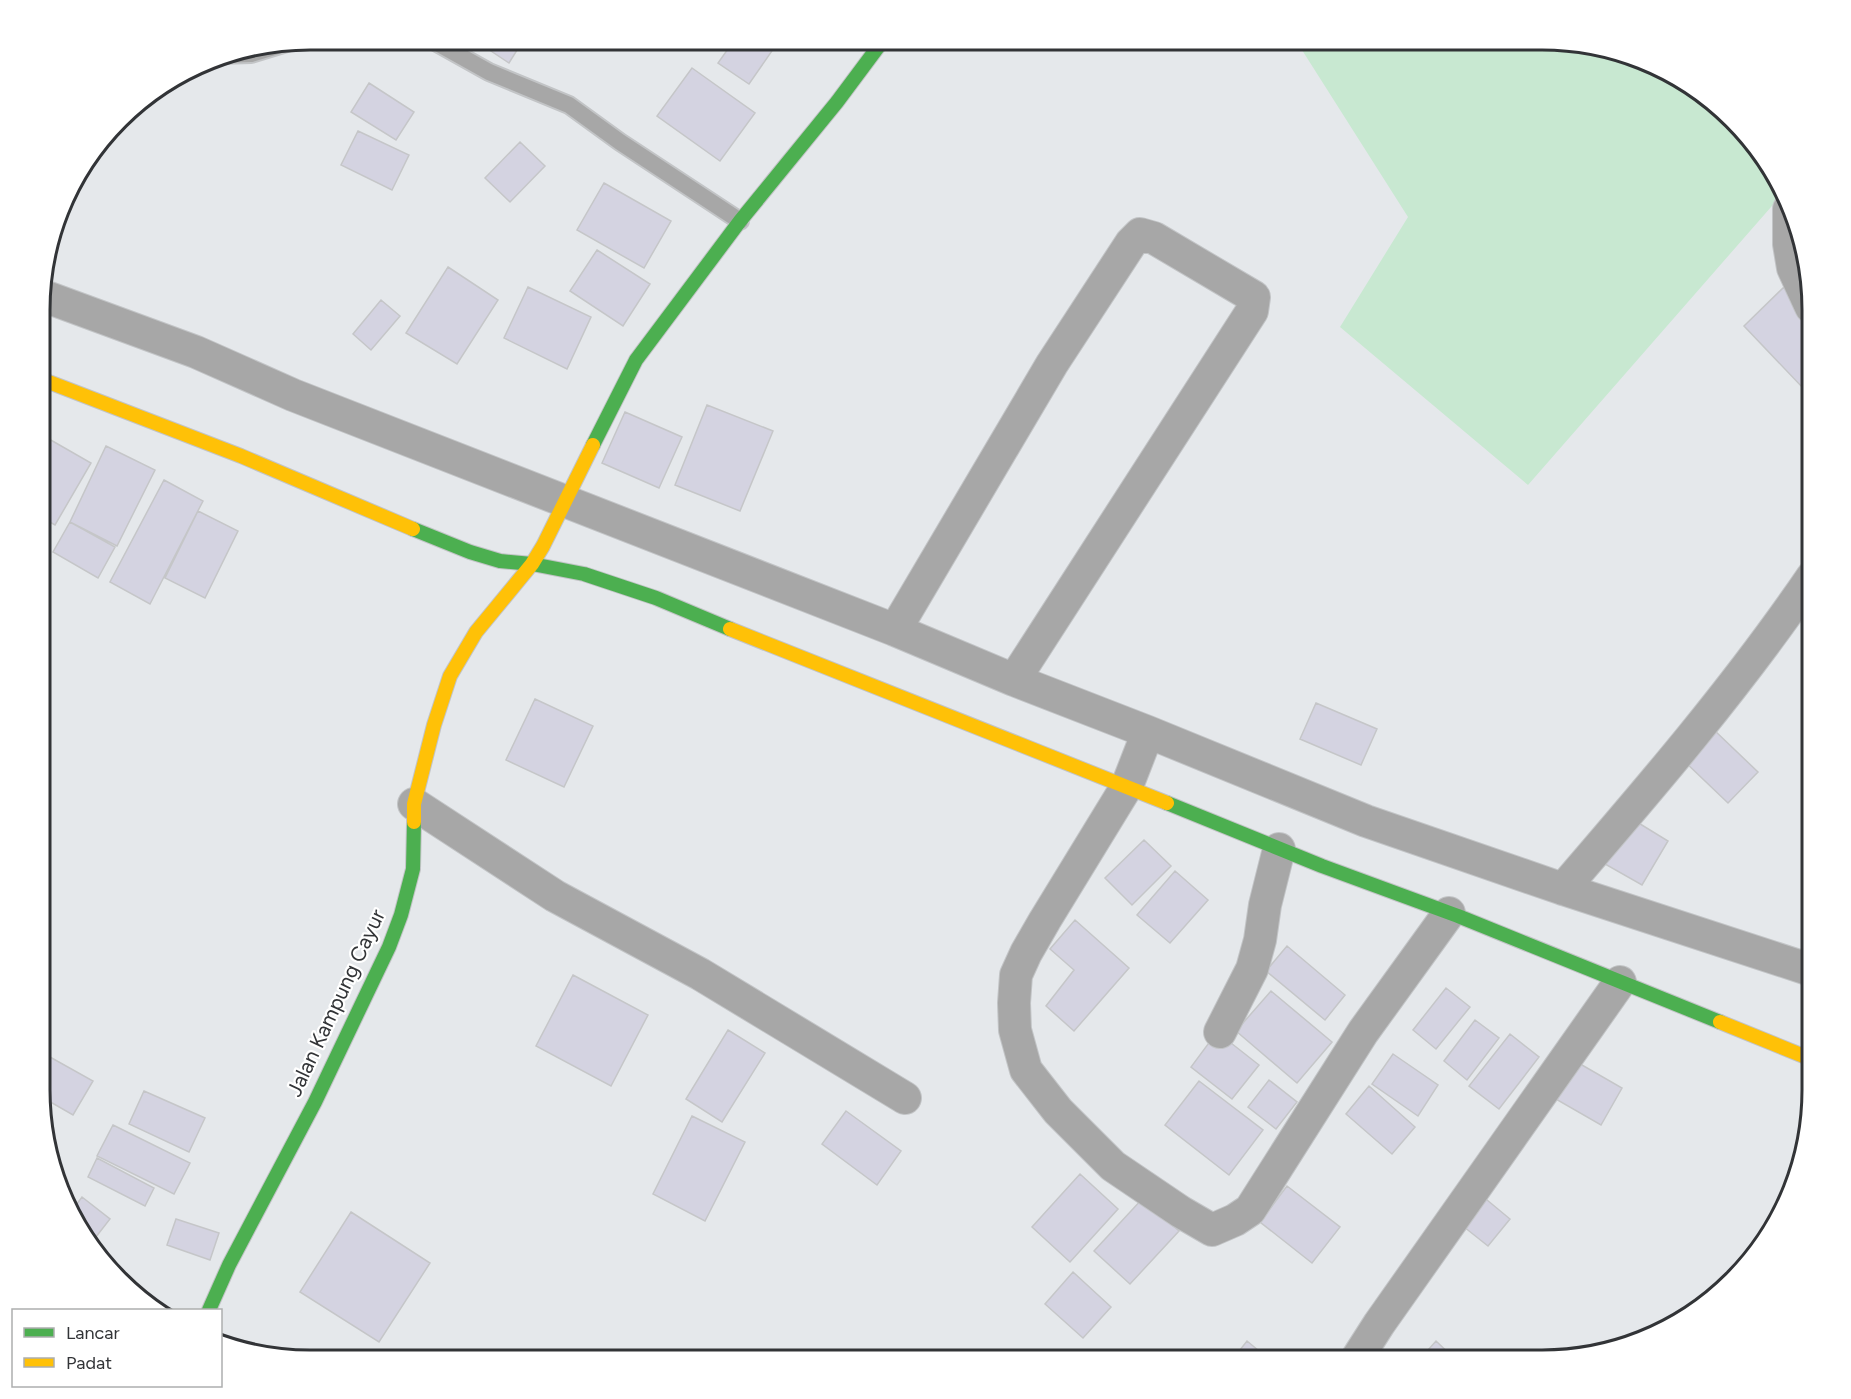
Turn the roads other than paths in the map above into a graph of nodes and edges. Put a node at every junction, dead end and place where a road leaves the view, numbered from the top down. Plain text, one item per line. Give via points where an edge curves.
1 (450, 50) edge
2 (876, 50) edge
3 (740, 221) junction
4 (1789, 229) edge
5 (1800, 283) edge
6 (50, 298) edge
7 (50, 382) edge
8 (562, 508) junction
9 (532, 564) junction
10 (1802, 591) edge
11 (895, 630) junction
12 (1014, 680) junction
13 (1148, 732) junction
14 (1126, 786) junction
15 (414, 804) junction
16 (1279, 849) junction
17 (1563, 889) junction
18 (1449, 913) junction
19 (1802, 967) edge
20 (1620, 982) junction
21 (1220, 1032) dead end
22 (1802, 1055) edge
23 (904, 1098) dead end
24 (210, 1309) edge
25 (1362, 1350) edge

1 - 3 lane via 489,72 569,105
2 - 3 street, Jalan Kampung Cayur
3 - 8 street, Jalan Kampung Cayur via 636,360
4 - 5 street via 1793,268
6 - 8 street via 196,352
7 - 9 street via 241,456 470,552 500,561
8 - 9 street, Jalan Kampung Cayur
8 - 11 street
9 - 14 street via 584,574 656,598
9 - 15 street, Jalan Kampung Cayur via 476,632 450,676
10 - 17 street via 1742,675
11 - 12 street
11 - 12 street via 1052,364 1131,243 1140,234 1154,238 1254,297 1252,311
12 - 13 street
13 - 14 street
13 - 17 street via 1366,821
14 - 16 street
14 - 18 street via 1026,953 1016,975 1015,1030 1026,1070 1058,1111 1113,1166 1212,1230 1250,1210 1363,1032
15 - 23 street via 555,896 700,974
15 - 24 street, Jalan Kampung Cayur via 413,869 389,946
16 - 18 street
16 - 21 street via 1252,969
17 - 19 street
18 - 20 street
20 - 22 street
20 - 25 street

